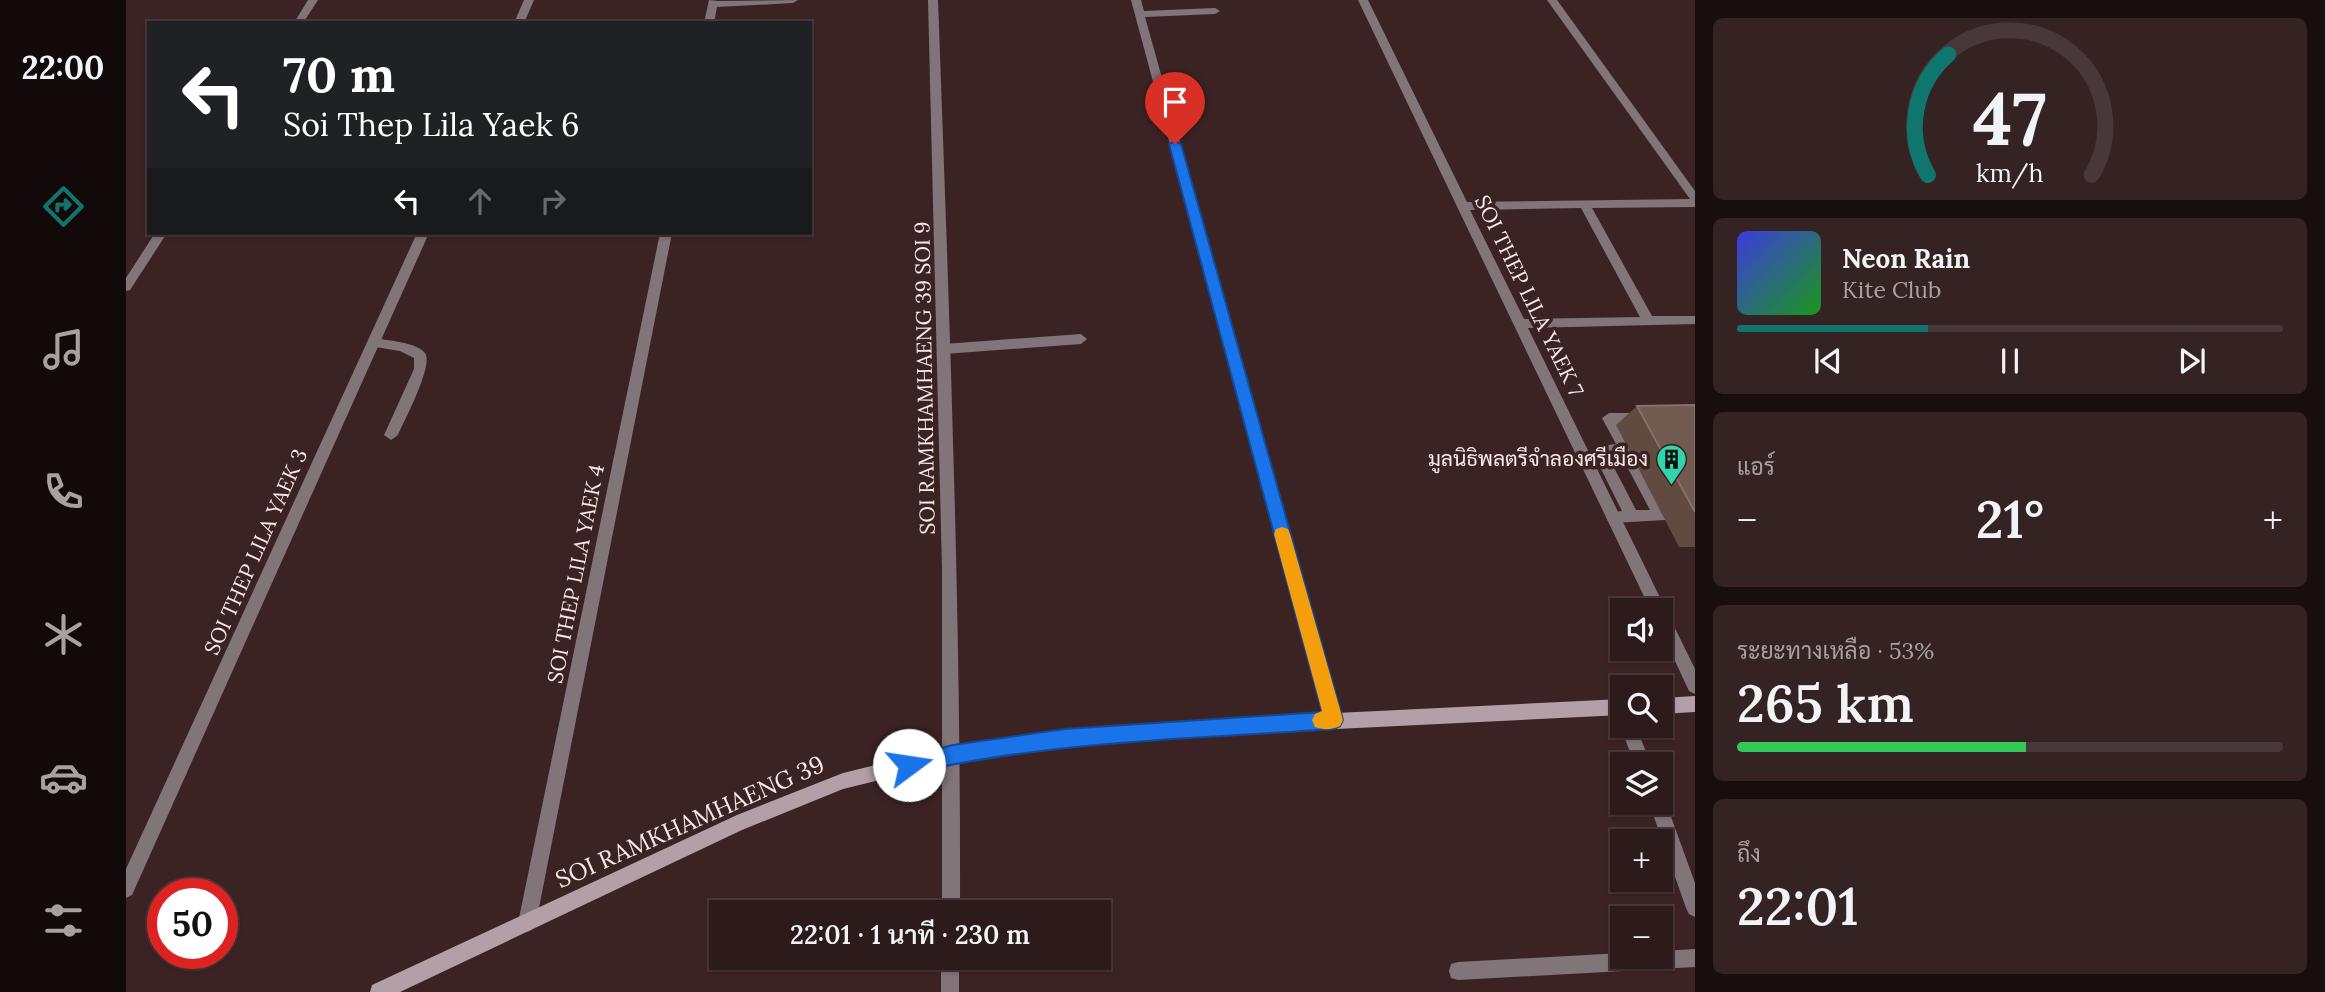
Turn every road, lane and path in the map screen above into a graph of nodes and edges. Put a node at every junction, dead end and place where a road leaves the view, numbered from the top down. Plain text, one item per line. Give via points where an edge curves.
1 (313, 0) edge
2 (529, 0) edge
3 (793, 0) edge
4 (933, 0) edge
5 (1136, 0) edge
6 (1363, 0) edge
7 (1552, 0) edge
8 (713, 2) edge
9 (1215, 11) dead end
10 (1139, 14) junction
11 (299, 21) edge
12 (520, 21) edge
13 (709, 21) edge
14 (1695, 201) edge
15 (1585, 205) junction
16 (1462, 206) junction
17 (160, 235) edge
18 (422, 235) edge
19 (666, 235) edge
20 (126, 287) edge
21 (1695, 320) edge
22 (1648, 321) junction
23 (1519, 324) junction
24 (1081, 339) dead end
25 (373, 343) junction
26 (944, 349) junction
27 (1658, 418) edge
28 (391, 435) dead end
29 (1626, 449) junction
30 (1632, 516) junction
31 (1613, 517) junction
32 (1653, 598) edge
33 (1673, 640) edge
34 (1695, 686) edge
35 (1695, 704) edge
36 (1673, 705) edge
37 (1610, 708) edge
38 (1334, 720) junction
39 (953, 754) junction
40 (1661, 815) edge
41 (126, 889) edge
42 (951, 900) edge
43 (1695, 908) edge
44 (527, 923) junction
45 (1695, 958) edge
46 (950, 970) edge
47 (1458, 971) dead end
48 (379, 992) edge
49 (950, 992) edge

1 - 11 street
2 - 12 street
3 - 8 street
4 - 26 street, SOI RAMKHAMHAENG 39 SOI 9
5 - 10 street
6 - 16 street, SOI THEP LILA YAEK 7
7 - 14 street
8 - 13 street
9 - 10 street
10 - 38 street
14 - 15 street
15 - 16 street
15 - 22 street
16 - 23 street, SOI THEP LILA YAEK 7
17 - 20 street
18 - 25 street, SOI THEP LILA YAEK 3
19 - 44 street, SOI THEP LILA YAEK 4
21 - 22 street
22 - 23 street
23 - 31 street, SOI THEP LILA YAEK 7
24 - 26 street
25 - 28 street via 402,347 420,356 420,369
25 - 41 street, SOI THEP LILA YAEK 3
26 - 39 street, SOI RAMKHAMHAENG 39 SOI 9
27 - 29 street via 1609,418
29 - 30 street via 1599,451
29 - 30 street via 1660,516
30 - 31 street
31 - 32 street, SOI THEP LILA YAEK 7
33 - 34 street, SOI THEP LILA YAEK 7
35 - 36 main road
37 - 38 main road, SOI RAMKHAMHAENG 39
38 - 39 main road, SOI RAMKHAMHAENG 39 via 1065,738
39 - 42 street, SOI RAMKHAMHAENG 39 SOI 9
39 - 44 main road, SOI RAMKHAMHAENG 39 via 843,781 737,824
40 - 43 street
44 - 48 main road, SOI RAMKHAMHAENG 39
45 - 47 street
46 - 49 street

